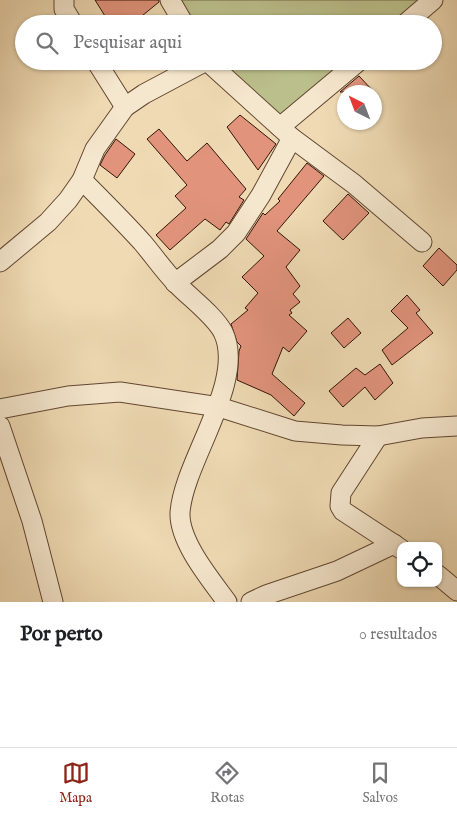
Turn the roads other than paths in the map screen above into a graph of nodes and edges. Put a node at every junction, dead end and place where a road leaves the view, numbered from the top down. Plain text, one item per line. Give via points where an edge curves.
1 (64, 0) edge
2 (170, 0) edge
3 (433, 0) edge
4 (68, 15) edge
5 (179, 15) edge
6 (416, 15) edge
7 (101, 70) edge
8 (190, 70) edge
9 (217, 70) edge
10 (351, 70) edge
11 (124, 107) junction
12 (286, 133) junction
13 (82, 180) junction
14 (422, 242) dead end
15 (0, 262) edge
16 (175, 282) junction
17 (218, 407) junction
18 (0, 410) edge
19 (457, 426) edge
20 (378, 436) junction
21 (2, 437) edge
22 (397, 545) edge
23 (397, 546) edge
24 (442, 578) edge
25 (457, 591) edge
26 (53, 602) edge
27 (227, 602) edge
28 (251, 602) edge

1 - 4 street
2 - 5 street
3 - 6 street
7 - 11 street
8 - 11 street
9 - 12 street
10 - 12 street
11 - 13 street via 95,149
12 - 14 street via 354,184
12 - 16 street via 261,195 236,233
13 - 15 street via 48,222
13 - 16 street via 142,242
16 - 17 street via 206,312 222,332 228,348 228,366
17 - 18 street via 120,392 68,396
17 - 20 street via 295,431
17 - 27 street via 202,442 180,514 186,538 199,563
19 - 20 street
20 - 22 street via 341,493 340,506
21 - 26 street via 32,521
23 - 28 street
24 - 25 street

